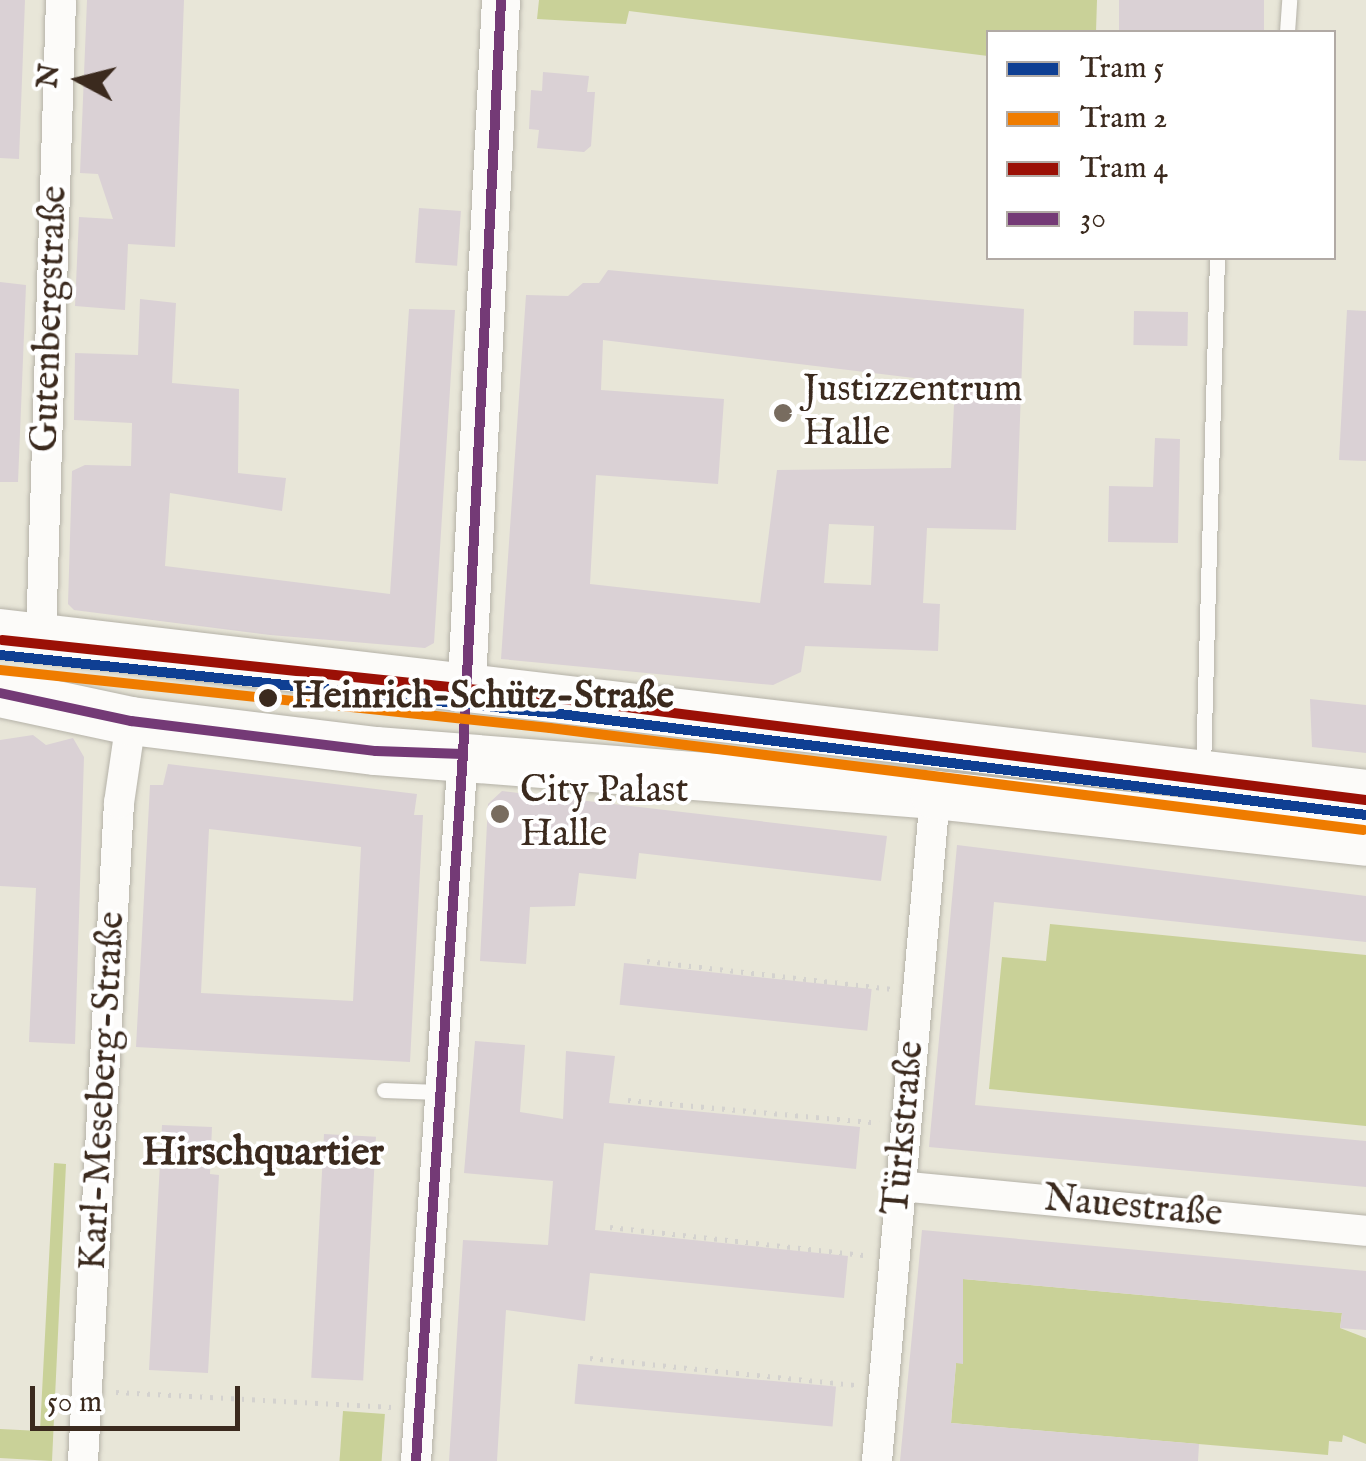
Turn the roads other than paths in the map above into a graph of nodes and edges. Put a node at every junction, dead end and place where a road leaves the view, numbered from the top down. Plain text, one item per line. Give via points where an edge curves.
1 (61, 0) edge
2 (501, 0) edge
3 (1289, 0) edge
4 (1287, 30) edge
5 (1218, 260) edge
6 (20, 635) edge
7 (466, 684) junction
8 (0, 693) edge
9 (131, 721) junction
10 (463, 754) junction
11 (1203, 774) junction
12 (1366, 794) edge
13 (933, 815) junction
14 (1366, 842) edge
15 (384, 1090) dead end
16 (439, 1092) junction
17 (900, 1186) junction
18 (1366, 1230) edge
19 (83, 1461) edge
20 (416, 1461) edge
21 (877, 1461) edge

1 - 6 street, Gutenbergstraße
2 - 7 street
3 - 4 lane
5 - 11 lane
6 - 7 main road
7 - 10 main road
7 - 11 main road
8 - 9 main road
9 - 10 main road via 376,751
9 - 19 street, Karl-Meseberg-Straße via 119,803
10 - 13 main road
10 - 16 street
11 - 12 main road
13 - 14 main road
13 - 17 street, Türkstraße
15 - 16 lane
16 - 20 street
17 - 18 street, Nauestraße
17 - 21 street, Türkstraße

